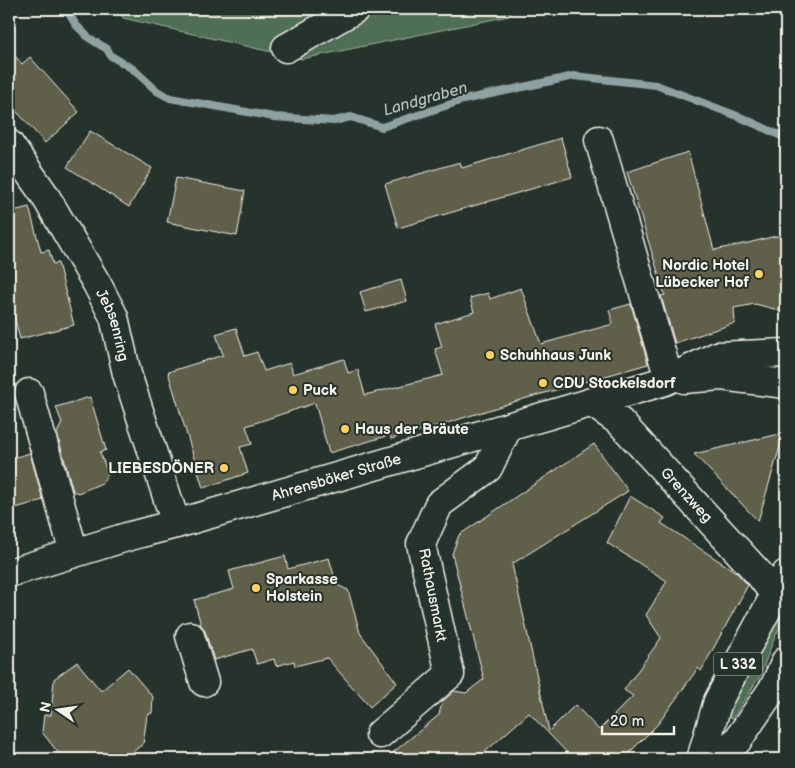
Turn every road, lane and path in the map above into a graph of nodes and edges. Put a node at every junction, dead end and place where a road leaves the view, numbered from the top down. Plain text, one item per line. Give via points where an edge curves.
1 (355, 9) edge
2 (286, 48) dead end
3 (599, 140) dead end
4 (9, 144) edge
5 (786, 353) edge
6 (667, 380) junction
7 (786, 384) edge
8 (29, 393) dead end
9 (591, 402) junction
10 (508, 427) junction
11 (176, 524) junction
12 (74, 553) junction
13 (9, 573) edge
14 (781, 585) edge
15 (190, 636) dead end
16 (786, 661) edge
17 (204, 682) dead end
18 (380, 734) dead end
19 (701, 759) edge
20 (711, 759) edge

1 - 2 main road
3 - 6 main road
4 - 11 main road, Jebsenring via 44,194 114,317 127,374
5 - 6 main road, Ahrensböker Straße via 717,356
6 - 7 main road, Ahrensböker Straße via 721,376
6 - 9 main road, Ahrensböker Straße
8 - 12 main road
9 - 10 main road, Ahrensböker Straße
9 - 14 main road, Grenzweg via 620,422 760,575
10 - 11 main road, Ahrensböker Straße
10 - 18 main road, Rathausmarkt via 488,468 439,504 421,544 450,674
11 - 12 main road, Ahrensböker Straße
12 - 13 main road, Ahrensböker Straße
14 - 19 main road, L 332 via 718,701
15 - 17 main road
16 - 20 main road, L 332 via 774,687 737,741

